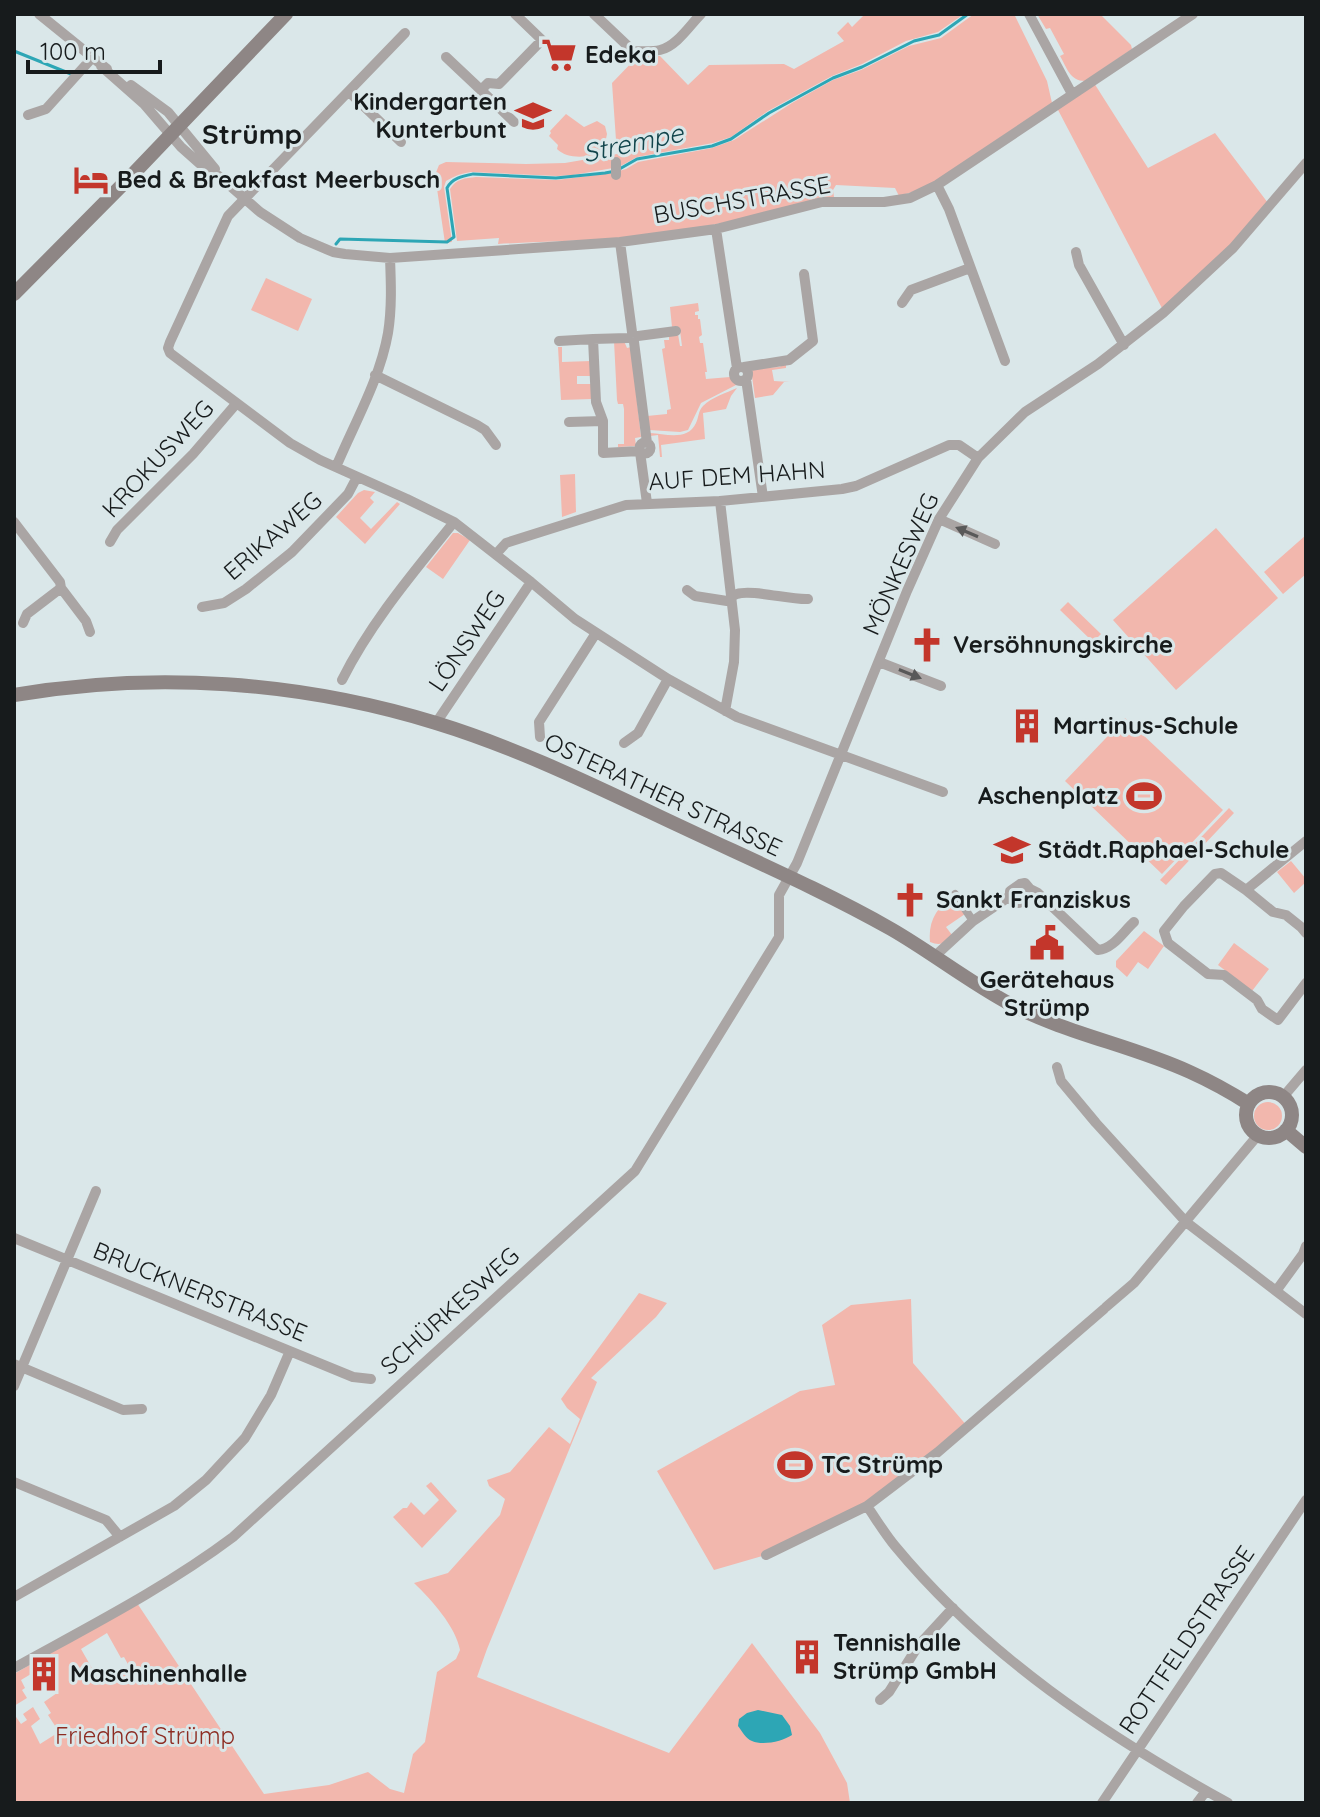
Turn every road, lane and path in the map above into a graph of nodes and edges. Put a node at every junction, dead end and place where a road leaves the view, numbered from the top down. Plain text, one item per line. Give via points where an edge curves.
1 (39, 14) edge
2 (286, 14) edge
3 (515, 14) edge
4 (594, 14) edge
5 (701, 14) edge
6 (1029, 14) edge
7 (1193, 14) edge
8 (405, 33) dead end
9 (446, 57) dead end
10 (97, 62) junction
11 (481, 90) junction
12 (349, 92) junction
13 (1072, 94) junction
14 (28, 115) dead end
15 (514, 122) dead end
16 (175, 130) junction
17 (401, 142) dead end
18 (616, 162) dead end
19 (1306, 163) edge
20 (616, 175) dead end
21 (937, 185) junction
22 (245, 198) junction
23 (716, 229) junction
24 (620, 242) junction
25 (1076, 252) dead end
26 (390, 258) junction
27 (970, 268) junction
28 (804, 274) dead end
29 (14, 294) edge
30 (902, 303) dead end
31 (676, 331) dead end
32 (633, 337) junction
33 (593, 339) junction
34 (559, 341) dead end
35 (1124, 345) junction
36 (1005, 361) dead end
37 (740, 367) junction
38 (375, 375) junction
39 (236, 404) junction
40 (603, 421) junction
41 (569, 422) dead end
42 (496, 445) dead end
43 (642, 449) junction
44 (978, 458) junction
45 (336, 467) junction
46 (357, 477) junction
47 (763, 497) junction
48 (720, 501) junction
49 (647, 503) junction
50 (939, 519) junction
51 (14, 522) edge
52 (454, 522) junction
53 (110, 542) dead end
54 (995, 544) dead end
55 (496, 554) junction
56 (531, 582) junction
57 (61, 588) junction
58 (687, 590) dead end
59 (732, 598) junction
60 (808, 599) dead end
61 (202, 607) dead end
62 (23, 623) dead end
63 (90, 632) dead end
64 (596, 633) junction
65 (879, 662) junction
66 (668, 679) junction
67 (342, 680) dead end
68 (941, 686) dead end
69 (14, 695) edge
70 (725, 711) junction
71 (436, 723) junction
72 (540, 737) dead end
73 (624, 743) dead end
74 (841, 755) junction
75 (943, 792) dead end
76 (1306, 841) edge
77 (788, 876) junction
78 (1246, 890) junction
79 (955, 894) dead end
80 (973, 921) junction
81 (1134, 922) dead end
82 (1306, 933) edge
83 (935, 956) junction
84 (1306, 983) edge
85 (1057, 1067) dead end
86 (1306, 1070) edge
87 (1283, 1097) junction
88 (1249, 1104) junction
89 (1258, 1135) junction
90 (1296, 1138) edge
91 (96, 1191) dead end
92 (1186, 1222) junction
93 (14, 1238) edge
94 (1306, 1246) edge
95 (67, 1259) junction
96 (1276, 1291) junction
97 (1306, 1314) edge
98 (290, 1351) junction
99 (18, 1365) edge
100 (371, 1379) dead end
101 (14, 1386) edge
102 (142, 1409) dead end
103 (14, 1482) edge
104 (1306, 1500) edge
105 (867, 1506) junction
106 (120, 1537) junction
107 (766, 1555) dead end
108 (14, 1597) edge
109 (953, 1608) junction
110 (14, 1668) edge
111 (880, 1700) dead end
112 (1137, 1751) junction
113 (1206, 1791) junction
114 (1102, 1803) edge
115 (1197, 1803) edge
116 (1228, 1803) edge

1 - 10 street, BUSCHSTRASSE
2 - 16 main road
3 - 11 street via 542,40 499,84 488,83
4 - 5 street via 633,51 667,47
6 - 13 street
7 - 13 street, BUSCHSTRASSE
8 - 12 street
9 - 11 street
10 - 14 street via 46,109
10 - 16 street, BUSCHSTRASSE
11 - 15 street
12 - 17 street
12 - 22 street
13 - 21 street, BUSCHSTRASSE
16 - 22 street, BUSCHSTRASSE via 199,163
16 - 29 main road
18 - 20 street
19 - 35 street, MÖNKESWEG via 1229,251
21 - 23 street, BUSCHSTRASSE via 910,198 822,202
21 - 27 street
22 - 26 street, BUSCHSTRASSE via 278,225 316,245 340,254
22 - 39 street via 228,216 168,348
23 - 24 street, BUSCHSTRASSE
23 - 37 street
24 - 26 street, BUSCHSTRASSE
24 - 32 street
25 - 35 street
26 - 38 street via 392,297
27 - 30 street via 911,290
27 - 36 street
28 - 37 street via 813,341 789,360
31 - 32 street
32 - 33 street
32 - 43 street
33 - 34 street
33 - 40 street via 596,402
35 - 44 street, MÖNKESWEG via 1025,412
37 - 47 street via 734,373 736,379 746,379
38 - 42 street via 477,425
38 - 45 street
39 - 45 street via 290,443
39 - 53 street, KROKUSWEG
40 - 41 street
40 - 43 street via 603,453
43 - 49 street
44 - 47 street, AUF DEM HAHN via 959,445 949,445 856,486
44 - 50 street, MÖNKESWEG
45 - 46 street
46 - 52 street
46 - 61 street, ERIKAWEG via 348,494 292,552 224,603
47 - 48 street, AUF DEM HAHN
48 - 49 street, AUF DEM HAHN
48 - 59 street
49 - 55 street, AUF DEM HAHN via 619,506 517,539
54 -> 50 street
50 - 65 street, MÖNKESWEG
51 - 57 street
52 - 55 street
52 - 67 street via 377,620
55 - 56 street
56 - 64 street
56 - 71 street, LÖNSWEG
57 - 62 street
57 - 63 street
58 - 59 street via 695,596
59 - 60 street via 750,594
59 - 70 street via 734,662
64 - 66 street
64 - 72 street via 539,722
65 -> 68 street
65 - 74 street, MÖNKESWEG
66 - 70 street
66 - 73 street via 638,733
69 - 71 main road, OSTERATHER STRASSE via 138,683 225,684 337,698
70 - 74 street
71 - 77 main road, OSTERATHER STRASSE via 511,749
74 - 75 street
74 - 77 street, MÖNKESWEG
76 - 78 street
77 - 83 main road, OSTERATHER STRASSE
77 - 110 street, SCHÜRKESWEG via 779,895 779,937 635,1171 233,1537 157,1588
78 - 82 street
78 - 84 street via 1221,873 1212,876 1164,931 1168,943 1208,974 1224,975 1278,1020
79 - 80 street
80 - 81 street via 1010,896 1019,903 1030,889 1098,950 1106,950
80 - 83 street
83 - 88 main road, OSTERATHER STRASSE via 1044,1020 1190,1072
85 - 92 street via 1078,1102
86 - 87 street
87 - 88 main road via 1267,1092
87 - 90 main road
88 - 89 main road via 1248,1124
89 - 90 main road
89 - 92 street
91 - 95 street
92 - 96 street
92 - 105 street via 1134,1283 930,1460
93 - 95 street, BRUCKNERSTRASSE
94 - 96 street
95 - 98 street, BRUCKNERSTRASSE
95 - 99 street
96 - 97 street
98 - 100 street, BRUCKNERSTRASSE
98 - 106 street via 271,1395 223,1464 174,1506
99 - 101 street
99 - 102 street via 123,1410
103 - 106 street via 106,1520
104 - 112 street, ROTTFELDSTRASSE
105 - 107 street
105 - 109 street
106 - 108 street
109 - 111 street
109 - 112 street via 1016,1666
112 - 113 street
112 - 114 street, ROTTFELDSTRASSE
113 - 115 street
113 - 116 street

